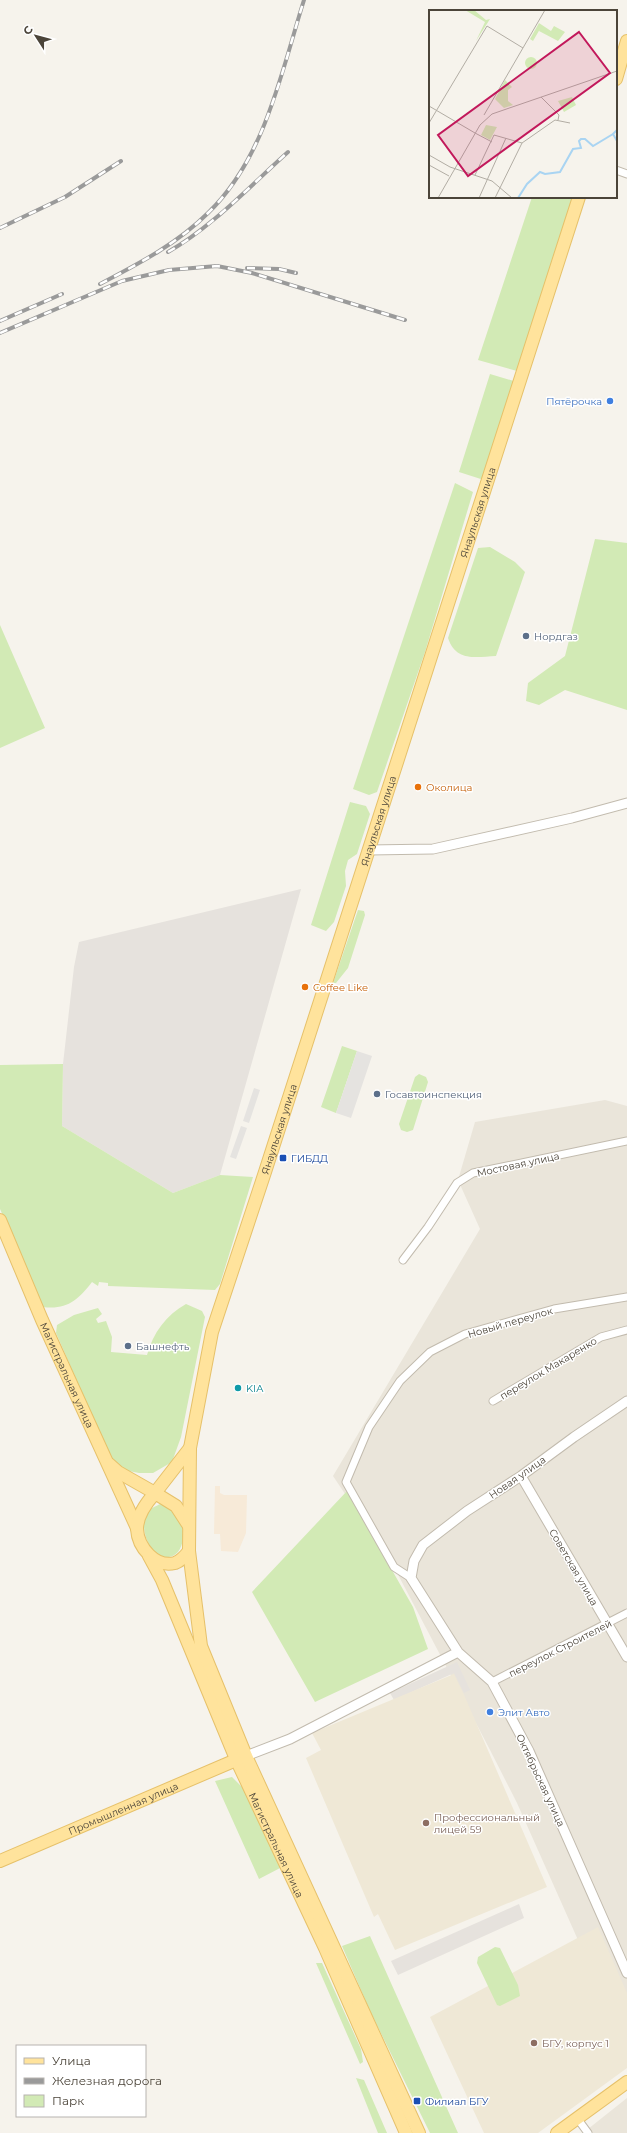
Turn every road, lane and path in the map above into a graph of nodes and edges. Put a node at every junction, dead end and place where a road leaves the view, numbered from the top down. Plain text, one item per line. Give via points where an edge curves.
1 (627, 41) edge
2 (617, 76) edge
3 (617, 170) edge
4 (627, 174) edge
5 (579, 198) edge
6 (627, 804) edge
7 (369, 850) junction
8 (627, 1141) edge
9 (0, 1220) edge
10 (402, 1260) dead end
11 (627, 1297) edge
12 (627, 1330) edge
13 (493, 1400) dead end
14 (627, 1401) edge
15 (190, 1448) junction
16 (107, 1462) junction
17 (521, 1476) junction
18 (155, 1492) junction
19 (189, 1526) junction
20 (137, 1528) junction
21 (189, 1551) junction
22 (149, 1556) junction
23 (411, 1578) junction
24 (627, 1613) edge
25 (607, 1625) junction
26 (458, 1652) junction
27 (627, 1657) edge
28 (492, 1682) junction
29 (241, 1757) junction
30 (0, 1862) edge
31 (627, 1973) edge
32 (627, 2082) edge
33 (577, 2118) junction
34 (406, 2133) edge
35 (419, 2133) edge
36 (556, 2133) edge
37 (588, 2133) edge

1 - 2 main road
3 - 4 street
5 - 7 main road, Янаульская улица
6 - 7 street via 433,849
7 - 15 main road, Янаульская улица via 212,1332
8 - 10 street, Мостовая улица via 473,1173 457,1183
9 - 16 main road, Магистральная улица via 42,1320
11 - 23 street, Новый переулок via 554,1309 465,1334 430,1352 400,1381 369,1428 346,1482 394,1567
12 - 13 street, переулок Макаренко via 601,1337
14 - 17 street, Новая улица
15 - 18 main road
15 - 19 main road, Магистральная улица
16 - 18 main road via 118,1472
16 - 20 main road, Магистральная улица
17 - 23 street, Новая улица via 467,1511 423,1545 414,1561
17 - 25 street, Советская улица
18 - 19 main road via 176,1506
18 - 20 main road via 144,1507
19 - 21 main road, Магистральная улица
20 - 22 main road, Магистральная улица
21 - 22 main road via 175,1563 160,1562
21 - 29 main road, Магистральная улица via 201,1646
22 - 29 main road, Магистральная улица
23 - 26 street, Октябрьская улица
24 - 25 street, переулок Строителей
25 - 27 street, Советская улица
25 - 28 street, переулок Строителей
26 - 28 street, Октябрьская улица
26 - 29 street via 290,1739
28 - 31 street, Октябрьская улица via 529,1751
29 - 30 main road, Промышленная улица
29 - 34 main road, Магистральная улица
29 - 35 main road, Магистральная улица
32 - 33 main road
33 - 36 main road
33 - 37 street

